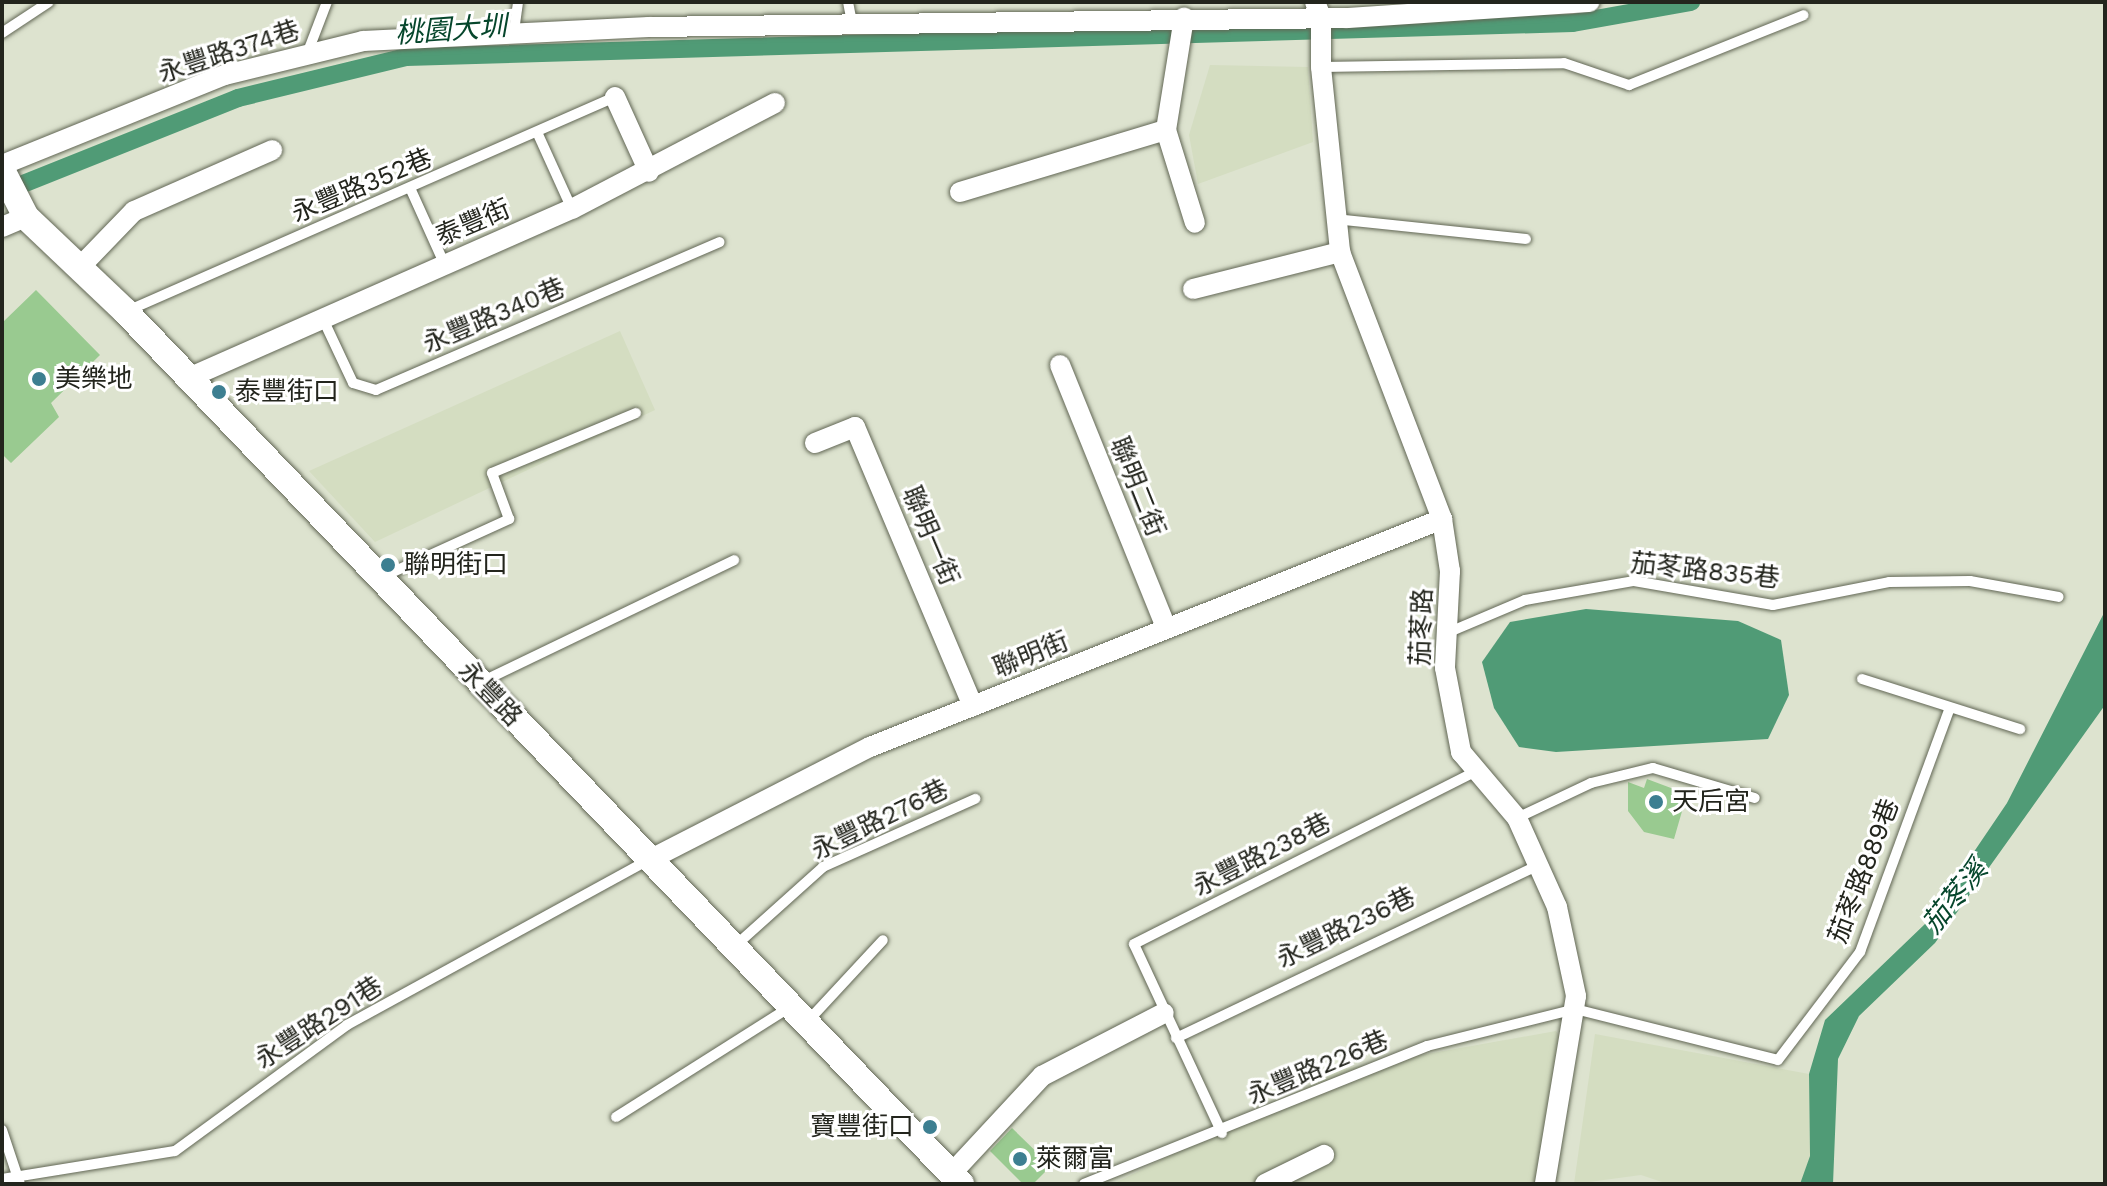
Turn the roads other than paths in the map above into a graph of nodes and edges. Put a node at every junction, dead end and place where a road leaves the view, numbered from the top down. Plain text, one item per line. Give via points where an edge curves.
1 (49, 2) edge
2 (327, 2) edge
3 (518, 2) edge
4 (848, 2) edge
5 (1589, 2) edge
6 (1319, 14) edge
7 (1804, 15) dead end
8 (1183, 22) junction
9 (852, 23) junction
10 (514, 31) junction
11 (2, 33) edge
12 (307, 54) junction
13 (1321, 62) junction
14 (615, 97) joint
15 (775, 103) dead end
16 (1166, 130) junction
17 (537, 132) junction
18 (272, 150) dead end
19 (2, 169) edge
20 (649, 172) junction
21 (411, 190) junction
22 (960, 192) dead end
23 (572, 209) junction
24 (16, 217) edge
25 (1335, 219) junction
26 (1195, 223) dead end
27 (1526, 239) dead end
28 (719, 242) dead end
29 (1340, 252) junction
30 (444, 263) junction
31 (79, 268) junction
32 (1193, 289) dead end
33 (125, 311) junction
34 (322, 317) junction
35 (1060, 365) dead end
36 (186, 379) junction
37 (636, 413) dead end
38 (815, 443) dead end
39 (1442, 519) junction
40 (734, 560) dead end
41 (380, 578) junction
42 (2059, 597) dead end
43 (1166, 628) junction
44 (1447, 633) junction
45 (1862, 679) dead end
46 (479, 682) junction
47 (973, 706) junction
48 (1949, 710) junction
49 (2020, 729) dead end
50 (1477, 771) junction
51 (1755, 798) dead end
52 (975, 799) dead end
53 (1517, 818) junction
54 (649, 860) junction
55 (1538, 865) junction
56 (883, 940) dead end
57 (733, 948) junction
58 (1575, 1009) junction
59 (1164, 1013) junction
60 (798, 1015) junction
61 (1176, 1038) junction
62 (616, 1117) dead end
63 (2, 1130) edge
64 (1222, 1133) junction
65 (1324, 1155) dead end
66 (2, 1179) edge
67 (956, 1179) edge
68 (18, 1180) edge
69 (1084, 1184) edge
70 (1265, 1184) edge
71 (1545, 1184) edge

1 - 11 lane
2 - 12 lane
3 - 10 lane
4 - 9 lane
5 - 6 street, 永豐路374巷 via 1347,18
6 - 8 street, 永豐路374巷
6 - 13 street, 茄苳路
7 - 13 lane via 1629,85 1564,63
8 - 9 street, 永豐路374巷
8 - 16 street
9 - 10 street, 永豐路374巷
10 - 12 street, 永豐路374巷 via 363,41
12 - 19 street, 永豐路374巷 via 225,75
13 - 25 street, 茄苳路
14 - 17 lane, 永豐路352巷
14 - 20 street
15 - 20 street, 泰豐街
16 - 22 street
16 - 26 street
17 - 21 lane, 永豐路352巷
17 - 23 lane
18 - 31 street via 134,211
19 - 24 street, 永豐路
20 - 23 street, 泰豐街
21 - 30 lane
21 - 33 lane, 永豐路352巷
23 - 30 street, 泰豐街
24 - 31 street, 永豐路
25 - 27 lane
25 - 29 street, 茄苳路
28 - 34 lane, 永豐路340巷 via 376,390 353,383
29 - 32 street
29 - 39 street, 茄苳路
30 - 34 street, 泰豐街
31 - 33 street, 永豐路
33 - 36 street, 永豐路
34 - 36 street, 泰豐街
35 - 43 street, 聯明二街
36 - 41 street, 永豐路
37 - 41 lane via 492,473 509,519
38 - 47 street, 聯明一街 via 855,427
39 - 43 street, 聯明街
39 - 44 street, 茄苳路 via 1450,571
40 - 46 lane
41 - 46 street, 永豐路
42 - 44 lane, 茄苳路835巷 via 1970,581 1889,582 1773,605 1634,581 1525,600
43 - 47 street, 聯明街
44 - 50 street, 茄苳路 via 1448,700 1461,752
45 - 48 lane
46 - 54 street, 永豐路
47 - 54 street, 聯明街 via 870,747
48 - 49 lane
48 - 58 lane, 茄苳路889巷 via 1860,952 1778,1060
50 - 53 street, 茄苳路
50 - 59 lane, 永豐路238巷 via 1134,944
51 - 53 lane via 1653,768 1591,783
52 - 57 lane, 永豐路276巷 via 823,867
53 - 55 street, 茄苳路
54 - 57 street, 永豐路
54 - 68 lane, 永豐路291巷 via 347,1025 175,1151
55 - 58 street, 茄苳路 via 1557,907
55 - 61 lane, 永豐路236巷
56 - 60 lane
57 - 60 street, 永豐路
58 - 64 lane, 永豐路226巷 via 1427,1046
58 - 71 street, 茄苳路
59 - 61 lane
59 - 67 street via 1042,1076
60 - 62 lane
60 - 67 street, 永豐路
61 - 64 lane
63 - 68 lane
64 - 69 lane, 永豐路226巷
65 - 70 street
66 - 68 lane, 永豐路291巷

